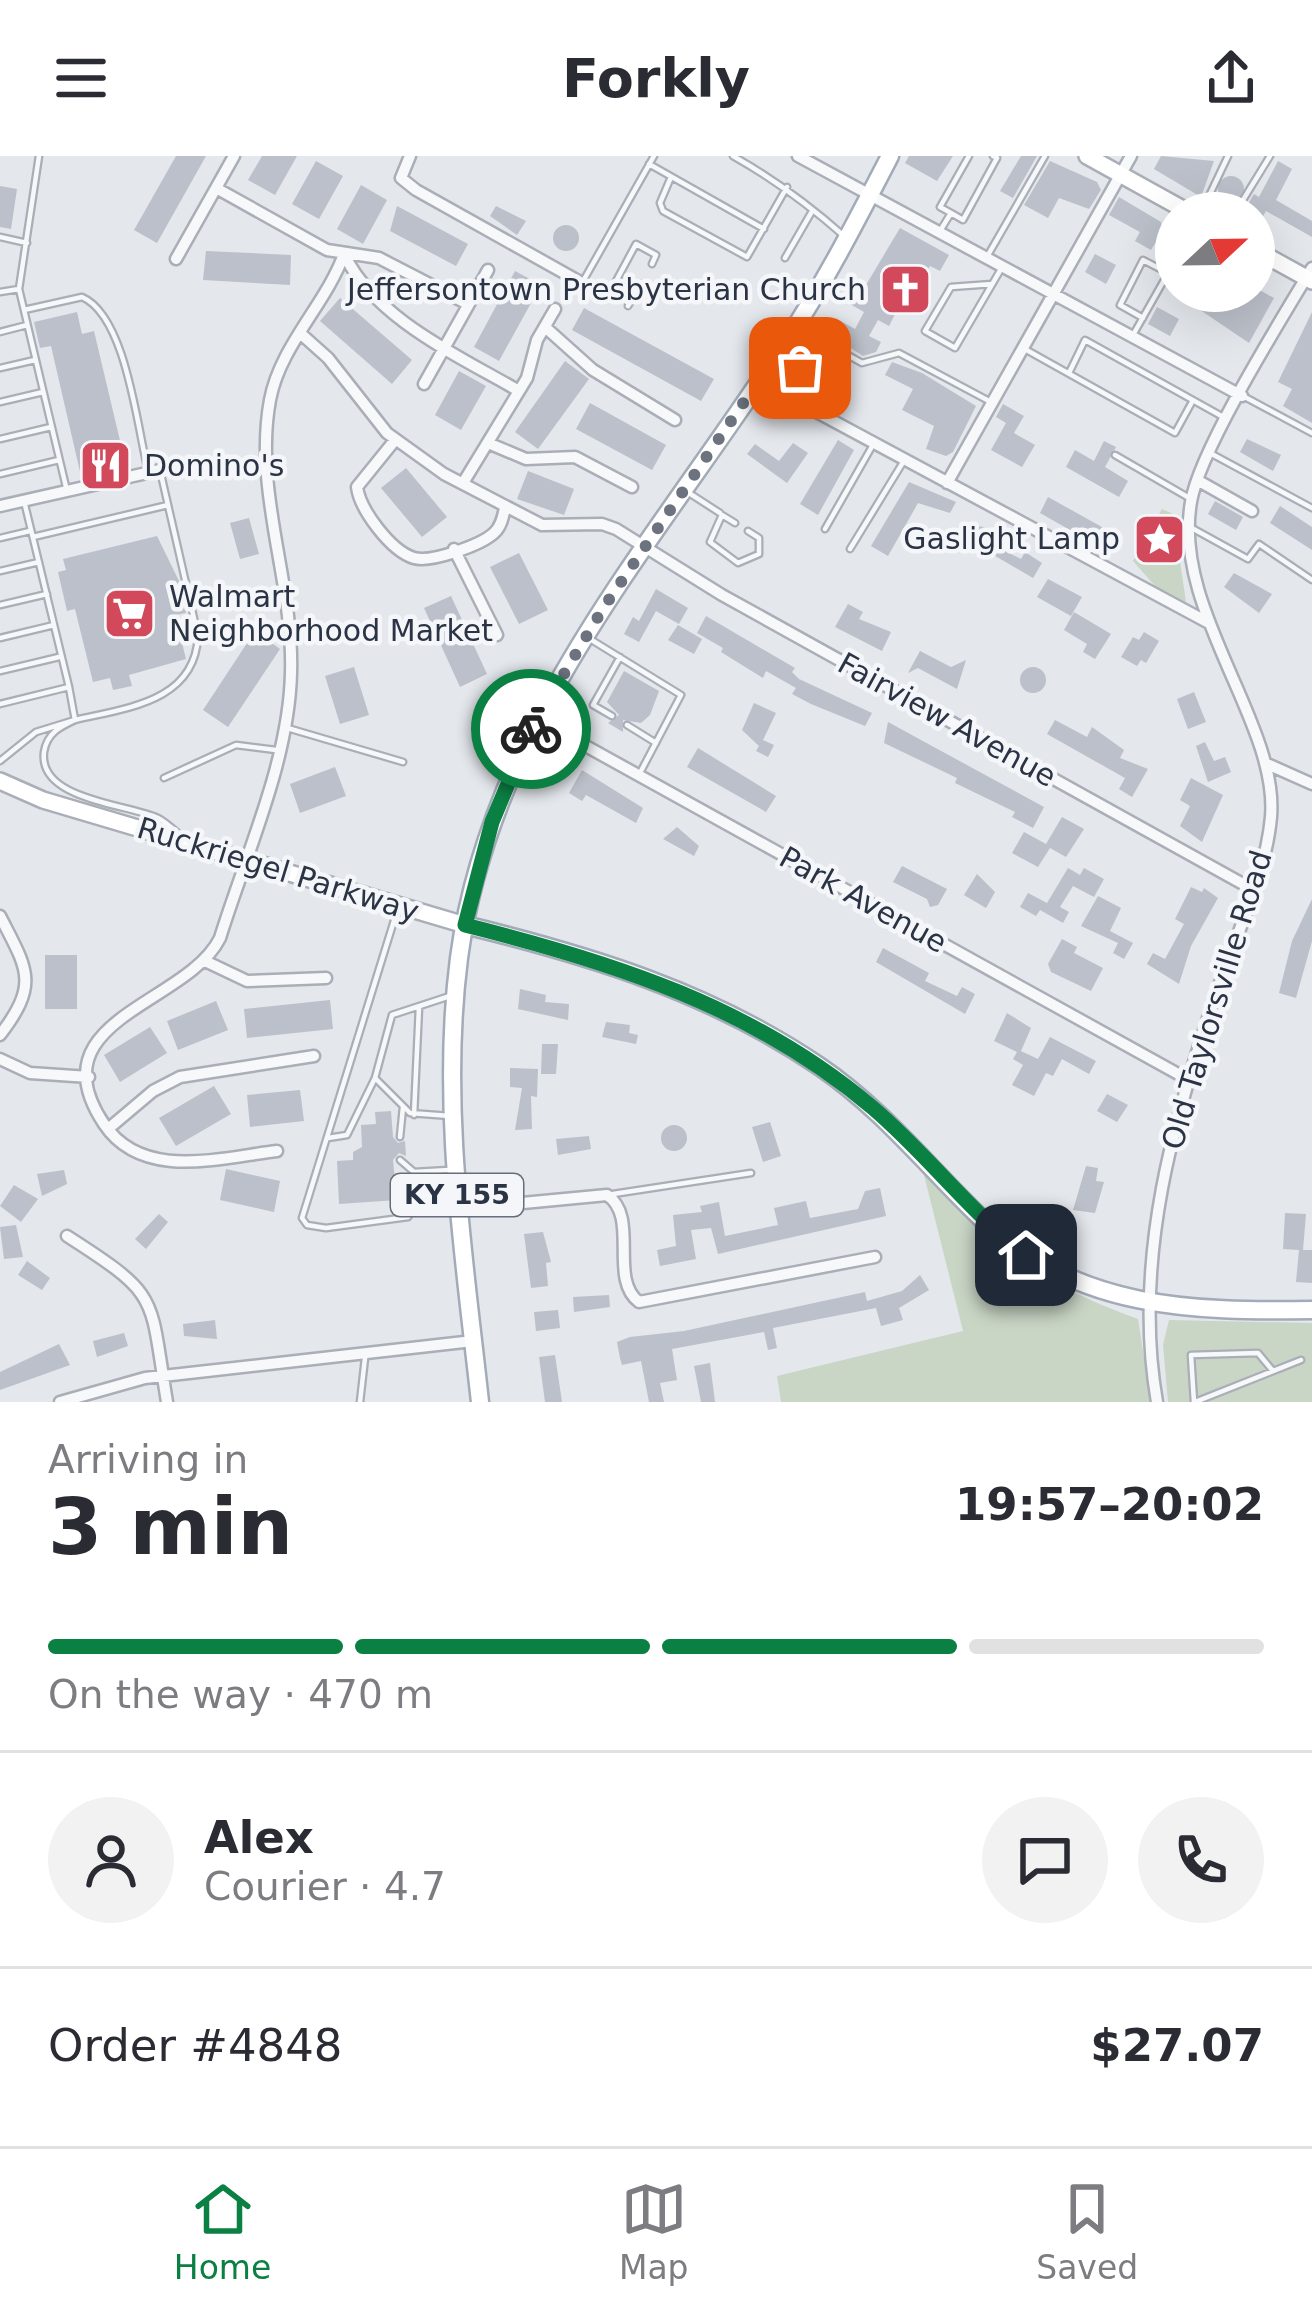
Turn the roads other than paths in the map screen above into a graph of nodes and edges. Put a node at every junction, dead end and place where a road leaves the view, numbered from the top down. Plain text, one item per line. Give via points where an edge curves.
1 (39, 156) edge
2 (234, 156) edge
3 (410, 156) edge
4 (654, 156) edge
5 (733, 156) edge
6 (798, 156) edge
7 (890, 156) edge
8 (969, 156) edge
9 (993, 156) edge
10 (1045, 156) edge
11 (1087, 156) edge
12 (1131, 156) edge
13 (1228, 156) edge
14 (1270, 156) edge
15 (649, 164) junction
16 (1120, 174) junction
17 (671, 177) junction
18 (788, 187) junction
19 (216, 188) junction
20 (1211, 192) edge
21 (1248, 192) edge
22 (1155, 194) edge
23 (870, 195) junction
24 (811, 213) junction
25 (951, 213) junction
26 (766, 230) junction
27 (940, 231) junction
28 (0, 237) edge
29 (846, 238) junction
30 (27, 243) junction
31 (344, 254) junction
32 (987, 256) junction
33 (784, 258) dead end
34 (176, 259) dead end
35 (1275, 259) edge
36 (652, 264) dead end
37 (1004, 264) junction
38 (1155, 266) edge
39 (488, 270) dead end
40 (1310, 276) edge
41 (582, 283) joint
42 (641, 284) dead end
43 (992, 284) junction
44 (19, 289) junction
45 (1054, 291) junction
46 (0, 292) edge
47 (608, 296) dead end
48 (1155, 296) edge
49 (468, 304) junction
50 (628, 306) dead end
51 (555, 309) dead end
52 (24, 310) junction
53 (1143, 318) junction
54 (27, 325) junction
55 (545, 327) junction
56 (0, 332) edge
57 (300, 334) junction
58 (791, 334) junction
59 (1133, 335) junction
60 (832, 346) junction
61 (443, 347) junction
62 (1023, 348) junction
63 (808, 354) junction
64 (35, 360) junction
65 (0, 368) edge
66 (1069, 374) junction
67 (759, 380) junction
68 (424, 384) dead end
69 (519, 391) junction
70 (43, 392) junction
71 (783, 394) junction
72 (1242, 396) junction
73 (0, 401) edge
74 (1192, 402) junction
75 (992, 403) junction
76 (675, 420) dead end
77 (1228, 421) junction
78 (51, 427) junction
79 (1312, 433) edge
80 (0, 439) edge
81 (395, 440) junction
82 (874, 442) junction
83 (488, 443) junction
84 (1210, 453) junction
85 (1115, 455) dead end
86 (905, 459) junction
87 (59, 460) junction
88 (154, 471) junction
89 (0, 474) edge
90 (1197, 480) junction
91 (463, 483) junction
92 (947, 483) junction
93 (632, 487) dead end
94 (685, 490) junction
95 (67, 491) junction
96 (1191, 499) junction
97 (25, 501) junction
98 (168, 505) junction
99 (0, 506) edge
100 (505, 508) junction
101 (1312, 508) edge
102 (1252, 511) dead end
103 (722, 514) junction
104 (735, 523) dead end
105 (1190, 527) junction
106 (825, 529) dead end
107 (748, 531) dead end
108 (32, 534) junction
109 (0, 538) edge
110 (454, 549) junction
111 (850, 549) dead end
112 (643, 550) junction
113 (39, 562) junction
114 (0, 571) edge
115 (1312, 580) edge
116 (46, 594) junction
117 (0, 605) edge
118 (1209, 623) junction
119 (54, 625) junction
120 (497, 635) dead end
121 (585, 636) junction
122 (0, 638) edge
123 (61, 656) junction
124 (620, 657) junction
125 (0, 671) edge
126 (69, 687) junction
127 (0, 704) edge
128 (612, 716) dead end
129 (537, 718) junction
130 (75, 719) junction
131 (627, 725) dead end
132 (284, 728) junction
133 (656, 742) junction
134 (277, 751) junction
135 (0, 761) edge
136 (404, 762) dead end
137 (1265, 764) junction
138 (639, 776) junction
139 (164, 778) dead end
140 (0, 781) edge
141 (1312, 784) edge
142 (189, 843) junction
143 (244, 859) junction
144 (1252, 889) junction
145 (398, 906) junction
146 (0, 916) edge
147 (465, 925) junction
148 (205, 962) junction
149 (326, 978) dead end
150 (455, 994) junction
151 (419, 1007) junction
152 (0, 1035) edge
153 (314, 1056) dead end
154 (0, 1059) edge
155 (88, 1078) junction
156 (375, 1078) junction
157 (1189, 1080) junction
158 (403, 1107) junction
159 (414, 1115) junction
160 (452, 1117) junction
161 (108, 1129) junction
162 (400, 1137) dead end
163 (326, 1138) junction
164 (277, 1151) dead end
165 (400, 1160) dead end
166 (455, 1170) junction
167 (413, 1172) junction
168 (752, 1173) dead end
169 (607, 1195) junction
170 (459, 1209) junction
171 (67, 1236) dead end
172 (875, 1257) dead end
173 (1152, 1305) junction
174 (1312, 1310) edge
175 (473, 1341) junction
176 (366, 1352) junction
177 (1301, 1360) dead end
178 (1274, 1371) junction
179 (162, 1376) junction
180 (60, 1402) edge
181 (167, 1402) edge
182 (360, 1402) edge
183 (480, 1402) edge
184 (1157, 1402) edge
185 (1194, 1402) edge

1 - 30 lane
2 - 19 street
3 - 41 street via 401,178 416,190
4 - 15 lane
5 - 18 lane
6 - 23 street
7 - 23 main road, KY 155
8 - 25 lane via 940,207
9 - 25 lane via 963,220
10 - 32 lane
11 - 16 main road
12 - 16 street
13 - 20 lane
14 - 21 lane
15 - 17 lane
15 - 41 lane
16 - 22 main road
16 - 45 street
17 - 26 lane
17 - 26 lane via 663,211 747,257
18 - 24 lane
18 - 26 lane
19 - 31 street
19 - 34 street
23 - 27 street
23 - 29 main road, KY 155
24 - 29 lane
24 - 33 lane
25 - 27 lane
27 - 32 street
28 - 30 lane
29 - 58 main road, KY 155
30 - 44 lane
31 - 49 street via 379,258
31 - 57 street
31 - 61 street via 355,278
32 - 37 street
35 - 40 main road
36 - 47 lane via 656,255 636,244
37 - 43 lane
37 - 45 street
38 - 53 lane via 1143,260 1120,304
39 - 49 street
40 - 72 street, Old Taylorsville Road
42 - 50 lane
43 - 43 lane via 955,347 926,331 951,287
44 - 46 lane
44 - 52 lane
45 - 59 street
45 - 62 street
48 - 53 lane
49 - 61 street
51 - 55 street
52 - 54 lane
52 - 88 lane via 82,297 104,313
53 - 59 lane
54 - 56 lane
54 - 64 lane
55 - 69 street
55 - 76 street via 593,370
57 - 81 street, Fairview Avenue
57 - 132 street via 276,380 268,419 267,481 290,629
58 - 60 lane
58 - 63 lane
58 - 67 main road, KY 155
59 - 72 street
60 - 63 lane
60 - 75 lane via 862,363 909,356
61 - 68 street
61 - 69 street
62 - 66 lane
62 - 75 street
63 - 71 lane
64 - 65 lane
64 - 70 lane
66 - 74 lane via 1174,434
66 - 74 lane via 1085,340
67 - 71 street
67 - 94 main road, KY 155
69 - 83 street
70 - 73 lane
70 - 78 lane
71 - 82 street
72 - 77 street, Old Taylorsville Road
72 - 79 lane
74 - 77 lane
75 - 92 street
77 - 84 street, Old Taylorsville Road
78 - 80 lane
78 - 87 lane
81 - 91 street, Fairview Avenue
81 - 110 street via 359,479 358,497 403,553 423,559
82 - 86 street
82 - 106 lane
83 - 91 street
83 - 93 street via 526,459 574,458
84 - 90 street, Old Taylorsville Road
84 - 101 lane
85 - 96 lane
86 - 92 street
86 - 111 lane
87 - 89 lane
87 - 95 lane
88 - 95 street
88 - 98 lane
90 - 96 street, Old Taylorsville Road
90 - 102 street
91 - 100 street, Fairview Avenue
92 - 118 street
94 - 103 lane
94 - 112 main road, KY 155
95 - 97 street
96 - 105 street, Old Taylorsville Road
97 - 99 street
97 - 108 lane
98 - 108 lane
98 - 130 lane via 197,655 159,701
100 - 110 street via 495,533
100 - 112 street, Fairview Avenue via 542,525 602,524
103 - 104 lane
103 - 107 lane via 711,548 738,563 759,554 759,538
105 - 115 lane via 1248,559 1259,544
105 - 118 street, Old Taylorsville Road
108 - 109 lane
108 - 113 lane
110 - 120 street
112 - 121 main road, KY 155
112 - 144 street, Fairview Avenue
113 - 114 lane
113 - 116 lane
116 - 117 lane
116 - 119 lane
118 - 137 street, Old Taylorsville Road
119 - 122 lane
119 - 123 lane
121 - 124 lane
121 - 129 main road, KY 155
123 - 125 lane
123 - 126 lane
124 - 128 lane via 593,705
124 - 133 lane via 681,695
126 - 127 lane
126 - 130 lane
129 - 138 street, Park Avenue
129 - 147 main road, KY 155 via 492,822
130 - 135 lane via 36,732
130 - 142 lane via 49,738 48,773 64,788 161,819
131 - 133 lane
132 - 134 street
132 - 136 lane
133 - 138 lane
134 - 139 lane via 236,745
134 - 143 street
137 - 141 street
137 - 144 street, Old Taylorsville Road via 1270,822
138 - 157 street, Park Avenue
140 - 142 main road, Ruckriegel Parkway
142 - 143 main road, Ruckriegel Parkway
143 - 145 main road, Ruckriegel Parkway
143 - 148 street
144 - 157 street, Old Taylorsville Road
145 - 147 main road, Ruckriegel Parkway
145 - 163 lane
146 - 152 street via 28,986
147 - 150 main road, KY 155
147 - 173 main road, Ruckriegel Parkway via 599,958 769,1034 875,1110 1026,1255 1102,1292
148 - 149 street via 247,981
148 - 155 street via 121,1013 97,1041
150 - 151 lane
150 - 160 main road, KY 155
151 - 156 lane via 392,1015
151 - 159 lane
153 - 161 street via 180,1078
154 - 155 street via 30,1073
155 - 161 street
156 - 158 lane
156 - 163 lane via 347,1135
157 - 173 street, Old Taylorsville Road via 1160,1198
158 - 159 lane
158 - 162 lane
159 - 160 lane
160 - 166 main road, KY 155
161 - 164 street via 153,1160
163 - 167 lane via 303,1204 307,1225 382,1222 416,1209
165 - 167 lane
166 - 167 lane
166 - 170 main road, KY 155
168 - 169 lane
169 - 170 street
169 - 172 street via 620,1209 629,1294 639,1302
170 - 175 main road, KY 155
171 - 179 street via 142,1290
173 - 174 main road, Ruckriegel Parkway
173 - 184 street, Old Taylorsville Road
175 - 176 street
175 - 183 main road, KY 155
176 - 179 street
176 - 182 lane
177 - 178 lane
178 - 185 lane
178 - 185 lane via 1258,1353 1191,1354
179 - 180 street
179 - 181 street

